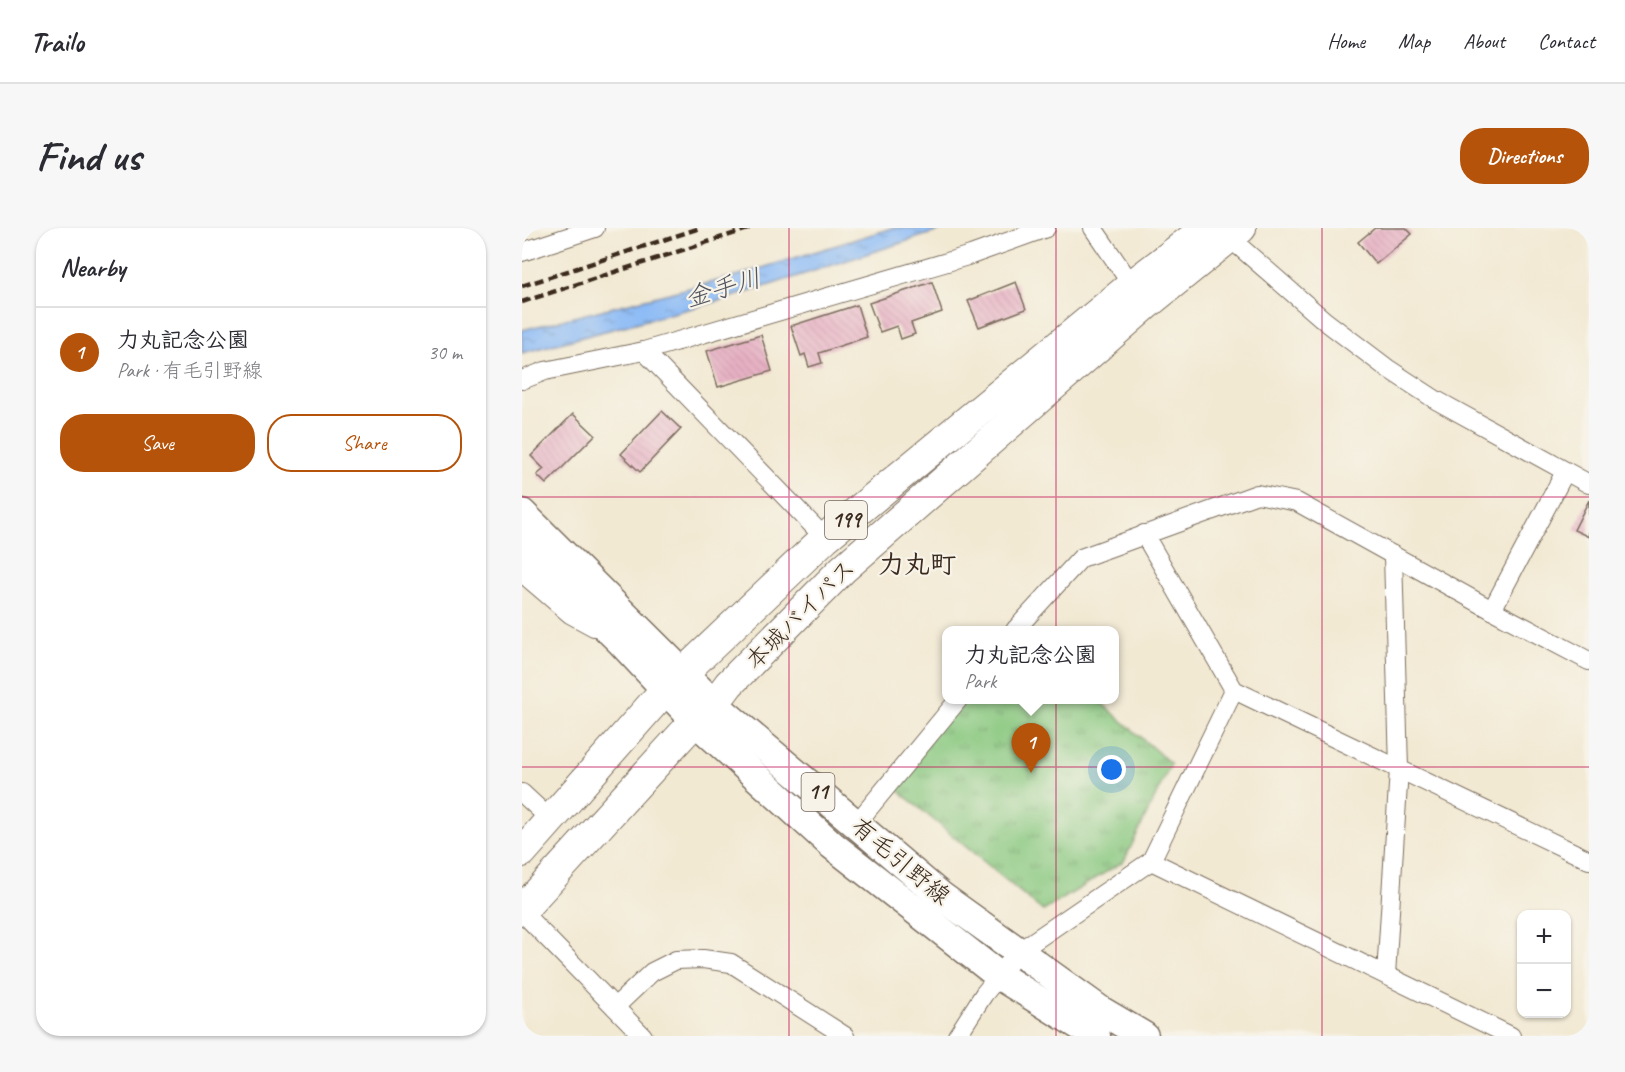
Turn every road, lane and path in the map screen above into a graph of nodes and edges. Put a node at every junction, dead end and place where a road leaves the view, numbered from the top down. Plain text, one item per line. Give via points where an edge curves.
1 (595, 228) edge
2 (1046, 228) edge
3 (1093, 228) edge
4 (1223, 230) edge
5 (522, 252) edge
6 (1140, 295) junction
7 (644, 351) junction
8 (522, 380) edge
9 (1565, 472) junction
10 (1589, 484) edge
11 (522, 513) edge
12 (1144, 534) junction
13 (825, 537) junction
14 (522, 545) edge
15 (1393, 555) junction
16 (522, 573) edge
17 (1491, 610) junction
18 (1018, 626) edge
19 (620, 641) junction
20 (1589, 661) edge
21 (674, 681) junction
22 (1234, 690) junction
23 (954, 704) edge
24 (705, 712) junction
25 (1399, 769) junction
26 (522, 793) edge
27 (550, 819) junction
28 (856, 824) junction
29 (522, 852) edge
30 (1589, 860) edge
31 (1150, 861) junction
32 (522, 911) edge
33 (1018, 952) junction
34 (998, 975) junction
35 (1386, 975) junction
36 (615, 1007) junction
37 (643, 1036) edge
38 (845, 1036) edge
39 (957, 1036) edge
40 (1096, 1036) edge
41 (1143, 1036) edge
42 (1511, 1036) edge

1 - 5 street
2 - 7 street via 971,255
3 - 6 street
4 - 6 highway, 本城バイパス / 199
4 - 9 street via 1325,321 1387,368
6 - 13 highway, 本城バイパス / 199
6 - 24 highway, 本城バイパス / 199 via 843,569
7 - 8 street via 545,371
7 - 13 street
9 - 10 street
9 - 17 street
11 - 21 main road, 有毛引野線 / 11
12 - 15 street via 1257,494 1297,502
12 - 18 street via 1081,558
12 - 22 street
13 - 21 highway, 本城バイパス / 199
14 - 19 main road, 有毛引野線 / 11
15 - 17 street
15 - 25 street
16 - 19 street via 570,614
17 - 20 street
19 - 21 main road, 有毛引野線 / 11
21 - 24 main road, 有毛引野線 / 11
21 - 27 highway, 本城バイパス / 199
22 - 25 street
22 - 31 street
23 - 28 street
24 - 28 main road, 有毛引野線 / 11
24 - 32 highway, 本城バイパス / 199
24 - 34 main road, 有毛引野線 / 11 via 832,845
25 - 30 street
25 - 35 street
26 - 27 street
27 - 29 highway, 本城バイパス / 199
28 - 33 main road, 有毛引野線 / 11 via 941,896
31 - 33 street
31 - 35 street
32 - 36 street
33 - 34 street
33 - 41 main road, 有毛引野線 / 11
34 - 39 street
34 - 40 main road, 有毛引野線 / 11
35 - 42 street
36 - 37 street
36 - 38 street via 652,972 676,960 703,959 731,963

